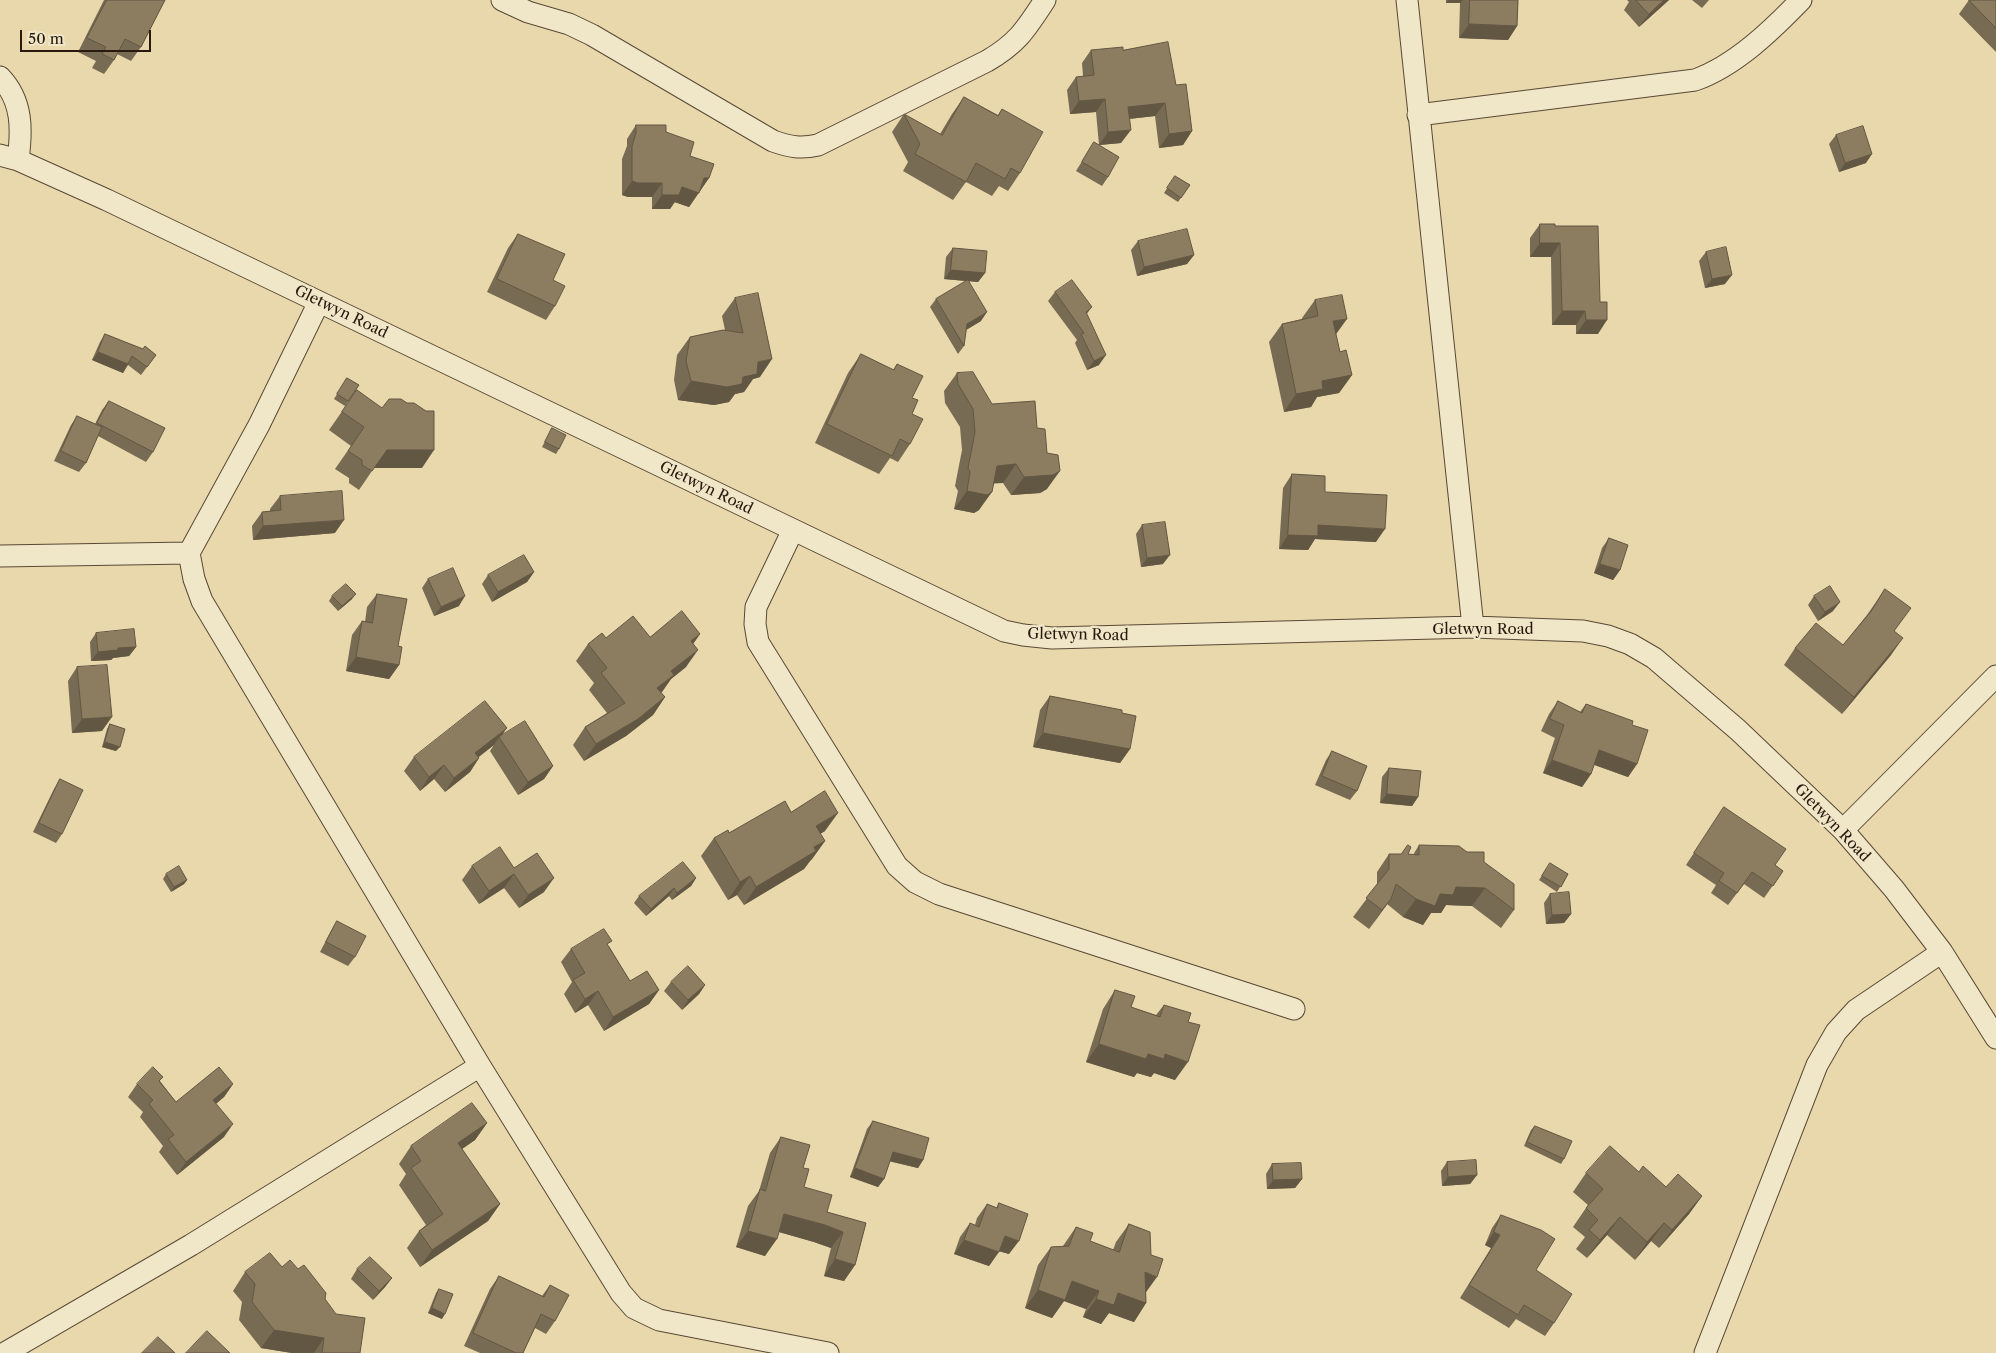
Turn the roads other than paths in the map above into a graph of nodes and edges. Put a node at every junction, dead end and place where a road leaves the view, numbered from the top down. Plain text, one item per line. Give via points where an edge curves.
1 (502, 0) edge
2 (1045, 0) edge
3 (1407, 0) edge
4 (1801, 0) edge
5 (0, 77) edge
6 (1418, 115) junction
7 (9, 158) edge
8 (319, 302) junction
9 (793, 530) junction
10 (189, 553) junction
11 (0, 556) edge
12 (1473, 628) junction
13 (1996, 676) edge
14 (1843, 830) junction
15 (1942, 952) junction
16 (1294, 1009) dead end
17 (1996, 1038) edge
18 (480, 1066) junction
19 (6, 1353) edge
20 (828, 1353) edge
21 (1705, 1353) edge

1 - 2 street via 528,12 569,24 773,141 792,148 804,148 818,145 1001,53 1023,34
3 - 6 street
4 - 6 street via 1733,62 1695,80
5 - 7 street via 9,86 19,110 21,126
6 - 12 street
7 - 8 street, Gletwyn Road
8 - 9 street, Gletwyn Road
8 - 10 street via 259,425
9 - 12 street, Gletwyn Road via 987,624 1023,635 1062,637
9 - 16 street via 756,606 758,642 897,866 915,882 939,894
10 - 11 street
10 - 18 street via 202,600
12 - 14 street, Gletwyn Road via 1583,631 1630,644 1654,658 1731,724
13 - 14 street
14 - 15 street, Gletwyn Road
15 - 17 street, Gletwyn Road
15 - 21 street via 1856,1010 1836,1032 1817,1064
18 - 19 street via 191,1245
18 - 20 street via 621,1293 634,1308 660,1320

